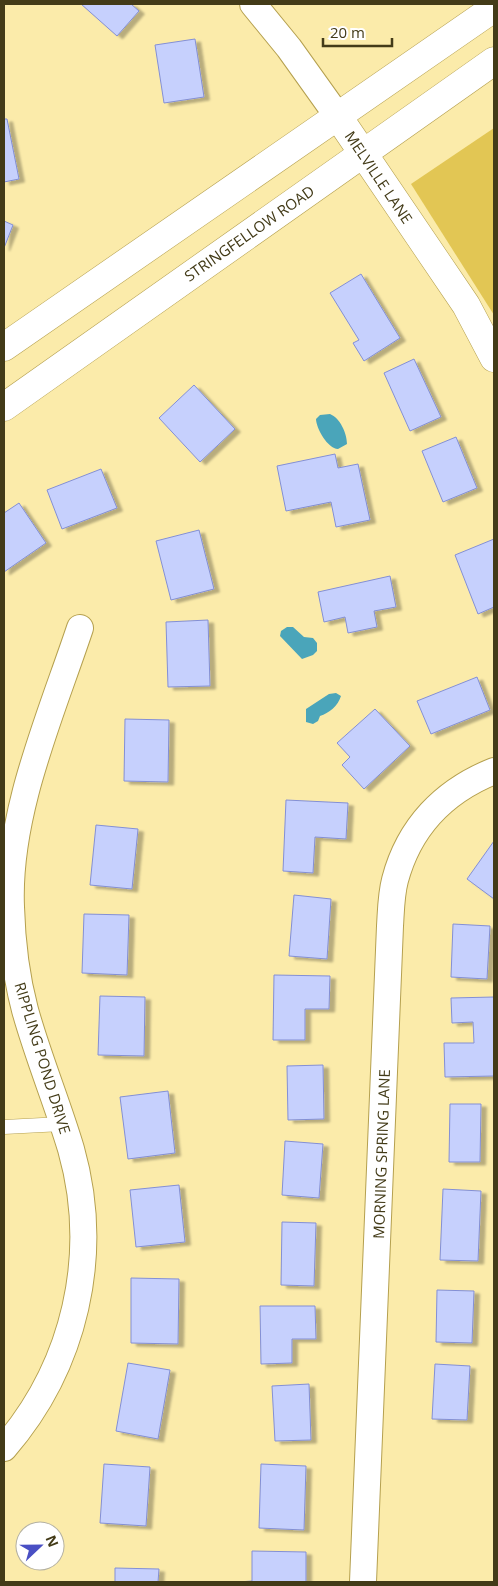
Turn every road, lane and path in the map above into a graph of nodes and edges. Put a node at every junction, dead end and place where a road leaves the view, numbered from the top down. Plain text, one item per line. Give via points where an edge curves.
1 (252, 4) edge
2 (494, 8) edge
3 (494, 60) edge
4 (339, 118) junction
5 (364, 154) junction
6 (4, 347) edge
7 (494, 358) edge
8 (4, 407) edge
9 (80, 628) dead end
10 (494, 771) edge
11 (7, 906) edge
12 (62, 1124) junction
13 (4, 1127) edge
14 (4, 1448) edge
15 (363, 1582) edge

1 - 4 street, MELVILLE LANE via 289,48
2 - 4 main road
3 - 5 main road, STRINGFELLOW ROAD
4 - 5 main road, MELVILLE LANE
4 - 6 main road
5 - 7 main road, MELVILLE LANE via 466,305
5 - 8 main road, STRINGFELLOW ROAD
9 - 11 street, RIPPLING POND DRIVE via 26,793
10 - 15 street, MORNING SPRING LANE via 458,789 429,813 403,855 394,882
11 - 12 street, RIPPLING POND DRIVE via 25,1010
12 - 13 lane
12 - 14 street, RIPPLING POND DRIVE via 77,1175 83,1220 80,1286 58,1366 24,1423

